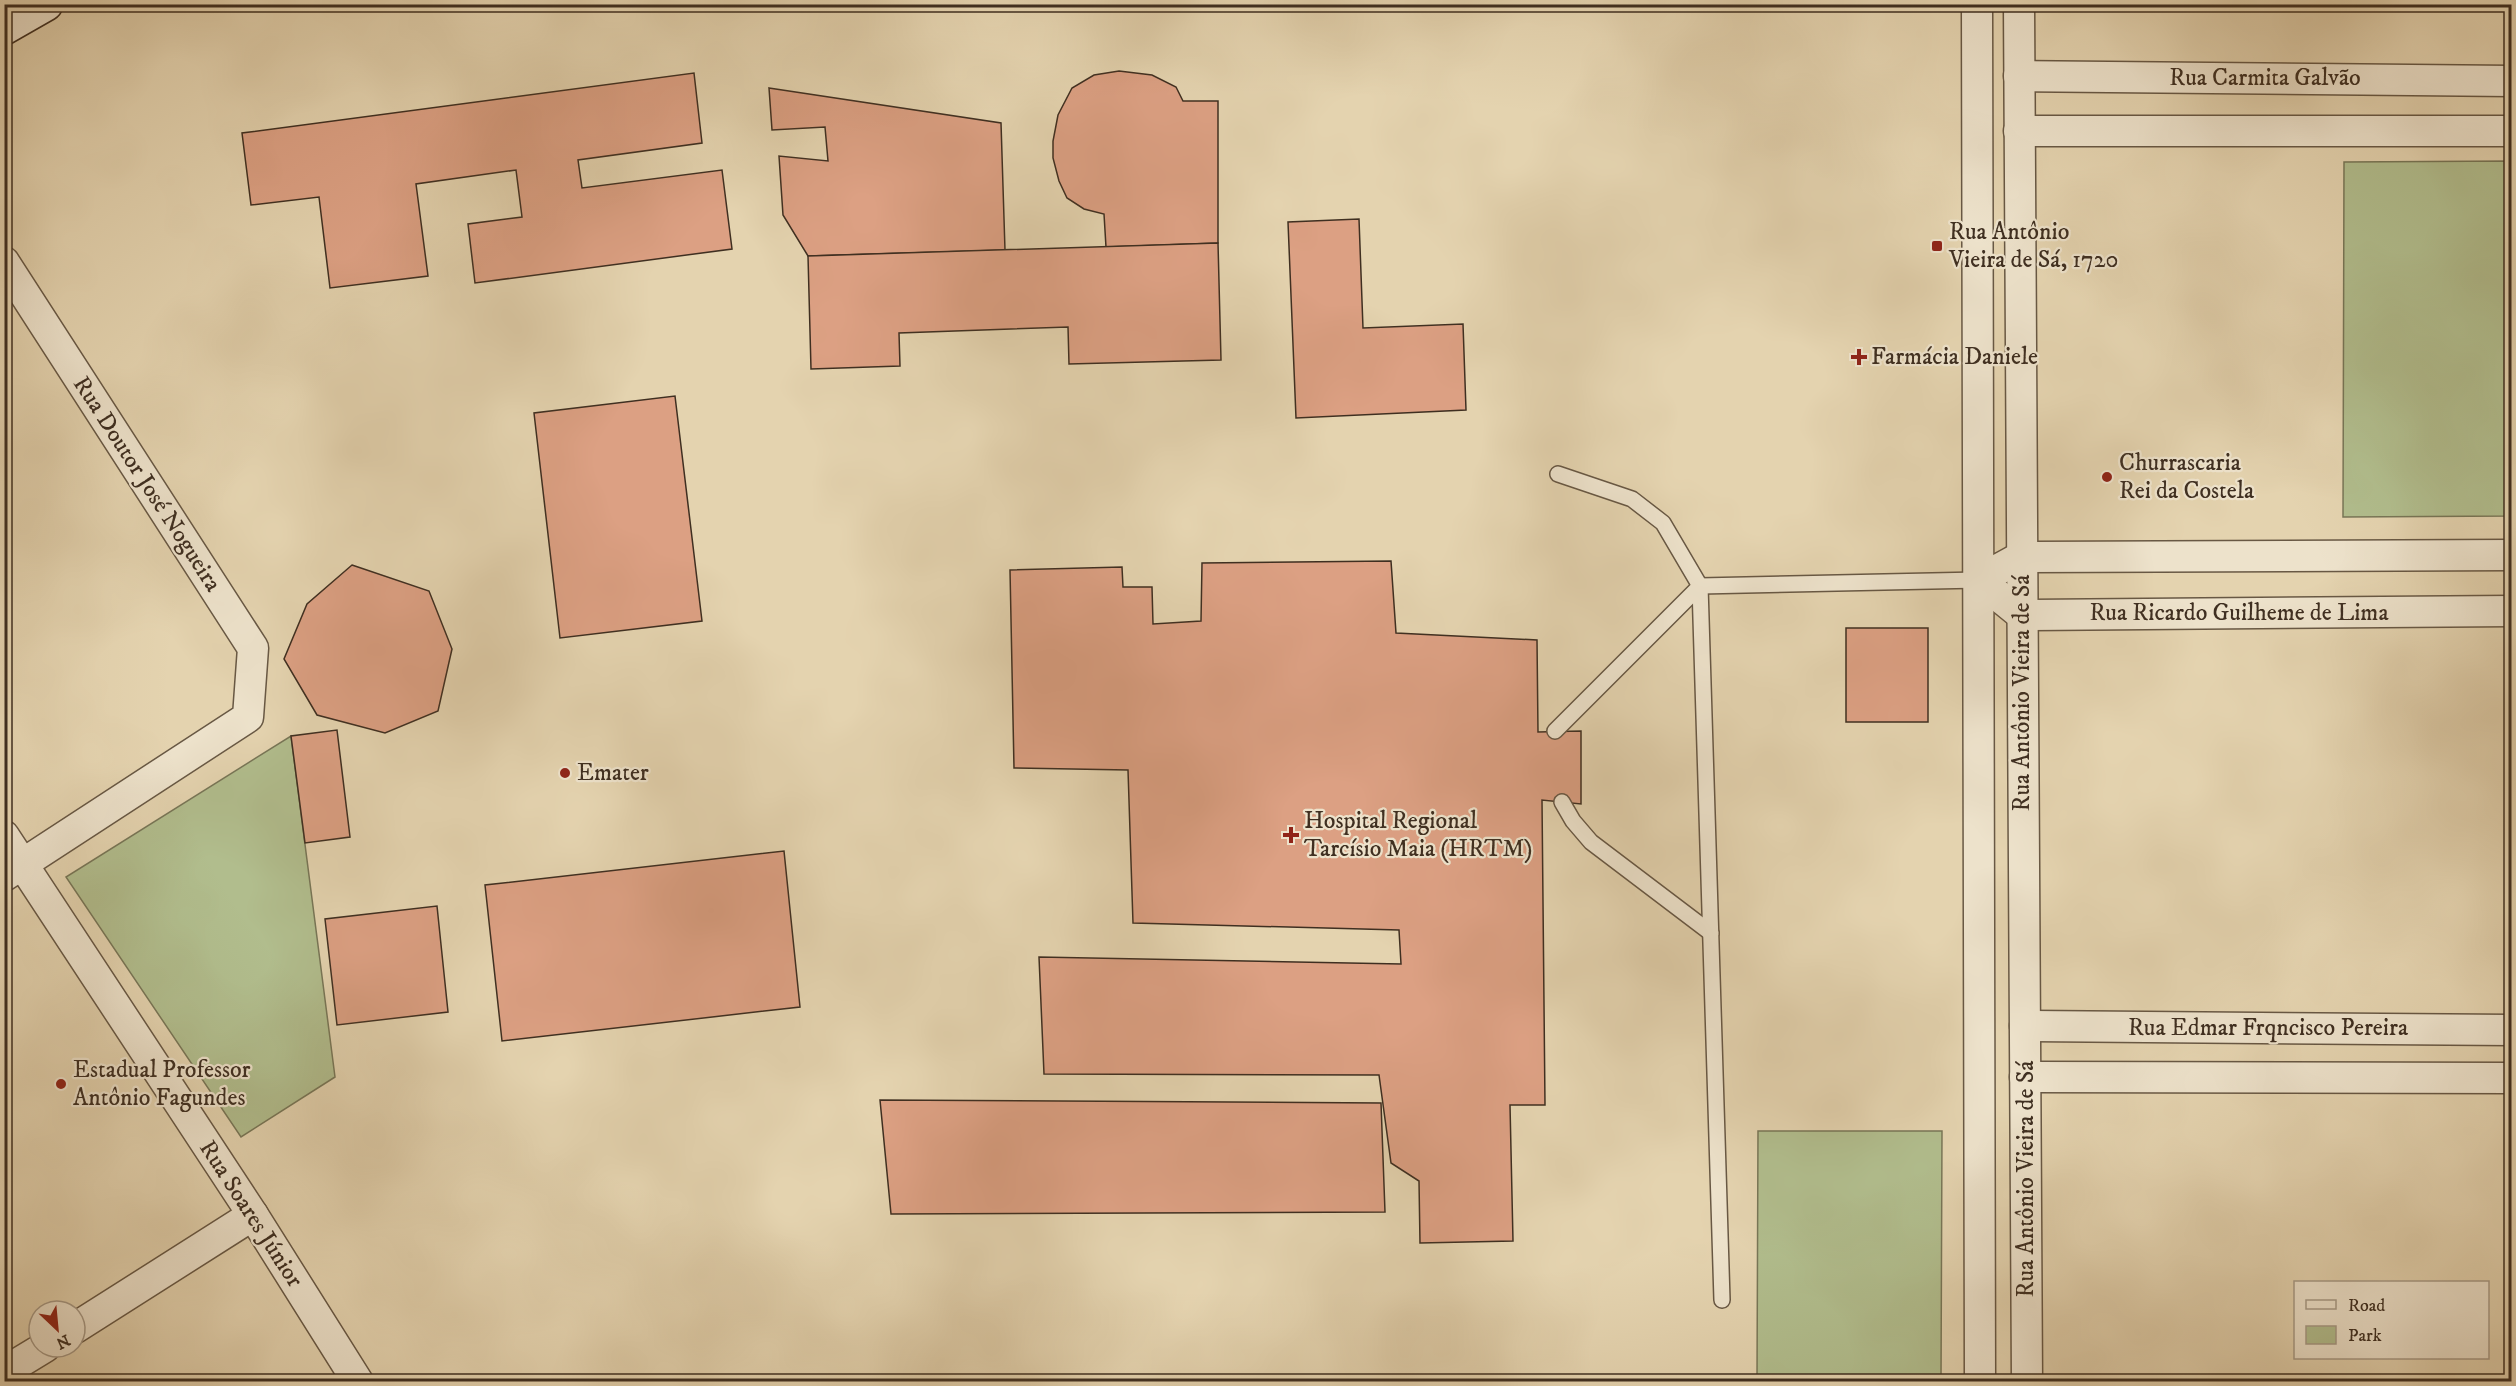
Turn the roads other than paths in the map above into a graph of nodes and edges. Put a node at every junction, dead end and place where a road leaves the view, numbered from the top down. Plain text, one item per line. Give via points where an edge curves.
1 (46, 4) edge
2 (1977, 4) edge
3 (2019, 4) edge
4 (4, 28) edge
5 (2019, 76) junction
6 (2511, 81) edge
7 (2019, 131) junction
8 (2511, 131) edge
9 (4, 262) edge
10 (1558, 474) dead end
11 (2511, 555) edge
12 (2021, 557) junction
13 (1979, 580) junction
14 (1700, 586) junction
15 (2511, 611) edge
16 (2022, 615) junction
17 (1555, 731) dead end
18 (1562, 802) dead end
19 (4, 836) edge
20 (14, 870) edge
21 (1711, 933) junction
22 (2025, 1026) junction
23 (2389, 1029) junction
24 (2511, 1030) edge
25 (2025, 1077) junction
26 (2387, 1077) junction
27 (2511, 1078) edge
28 (253, 1215) junction
29 (1722, 1300) dead end
30 (87, 1320) edge
31 (27, 1358) edge
32 (4, 1372) edge
33 (358, 1382) edge
34 (1980, 1382) edge
35 (2027, 1382) edge

1 - 4 main road
2 - 13 street, Rua Antônio Vieira de Sá
3 - 5 street, Rua Antônio Vieira de Sá
5 - 6 street, Rua Carmita Galvão
5 - 7 street, Rua Antônio Vieira de Sá
7 - 8 street
7 - 12 street, Rua Antônio Vieira de Sá
9 - 20 street, Rua Doutor José Nogueira via 253,648 248,717
10 - 14 lane via 1632,499 1663,523
11 - 12 street
12 - 13 street
12 - 16 street, Rua Antônio Vieira de Sá
13 - 14 lane
13 - 16 street
13 - 34 street, Rua Antônio Vieira de Sá
14 - 17 lane
14 - 21 lane
15 - 16 street, Rua Ricardo Guilheme de Lima
16 - 22 street, Rua Antônio Vieira de Sá
18 - 21 lane via 1591,842
19 - 20 street, Rua Soares Júnior
20 - 28 street, Rua Soares Júnior
21 - 29 lane
22 - 23 street, Rua Edmar Frqncisco Pereira
22 - 25 street, Rua Antônio Vieira de Sá
23 - 24 street, Rua Edmar Frqncisco Pereira
23 - 26 street
25 - 26 street, Rua Edmar Frqncisco Pereira
25 - 35 street, Rua Antônio Vieira de Sá
26 - 27 street, Rua Edmar Frqncisco Pereira
28 - 30 street
28 - 33 street, Rua Soares Júnior
31 - 32 street

